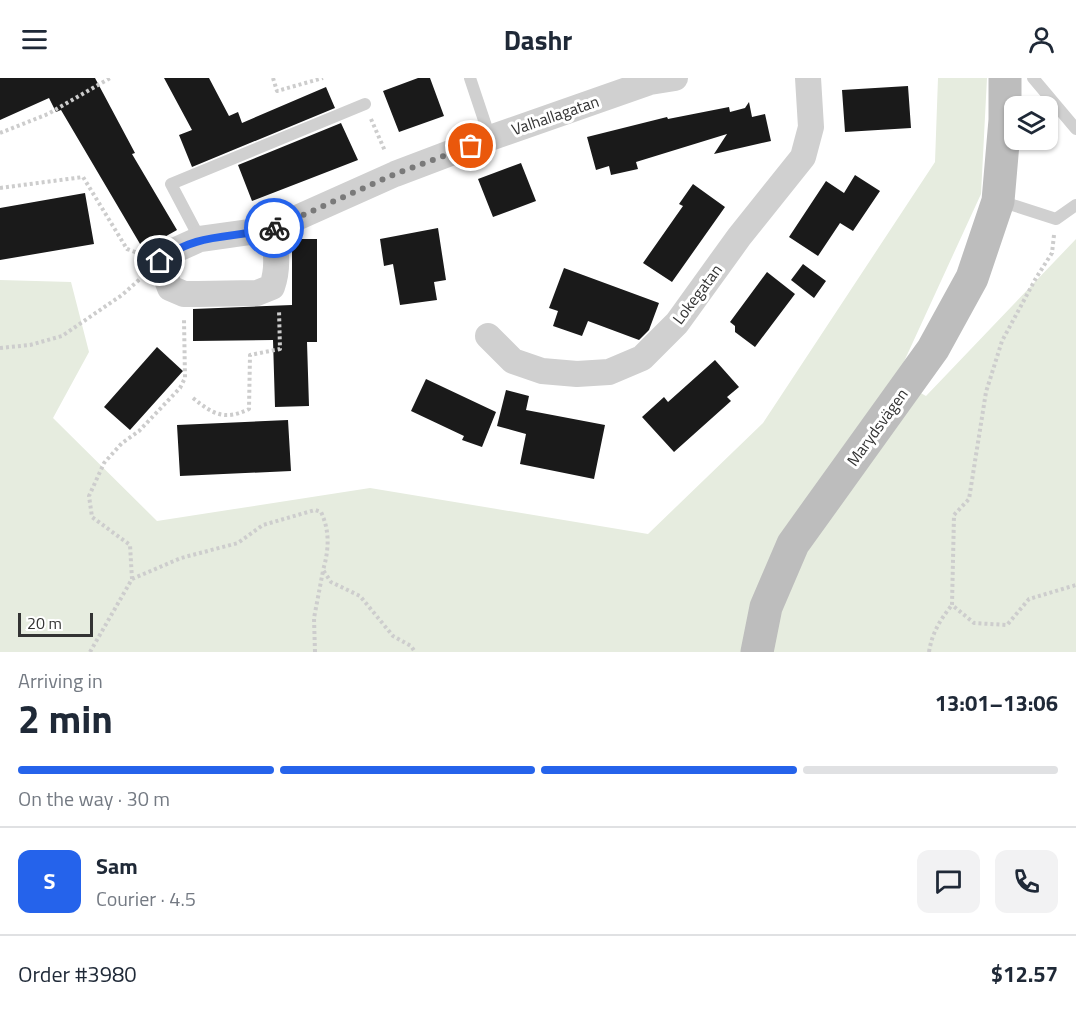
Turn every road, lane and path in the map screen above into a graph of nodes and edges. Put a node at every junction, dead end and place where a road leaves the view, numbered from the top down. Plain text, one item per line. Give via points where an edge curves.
1 (110, 78) edge
2 (273, 78) edge
3 (323, 78) edge
4 (470, 78) edge
5 (675, 78) edge
6 (808, 78) edge
7 (1005, 78) edge
8 (1033, 78) edge
9 (365, 104) joint
10 (1076, 129) edge
11 (0, 133) edge
12 (490, 138) junction
13 (395, 174) junction
14 (0, 188) edge
15 (998, 201) junction
16 (1076, 205) edge
17 (1056, 219) junction
18 (272, 229) junction
19 (200, 239) junction
20 (160, 261) junction
21 (273, 287) junction
22 (184, 294) junction
23 (488, 336) dead end
24 (0, 348) edge
25 (193, 398) dead end
26 (323, 570) junction
27 (132, 579) junction
28 (1076, 585) edge
29 (951, 605) junction
30 (90, 652) edge
31 (315, 652) edge
32 (415, 652) edge
33 (757, 652) edge
34 (929, 652) edge

1 - 11 path via 48,114
2 - 3 path via 277,91
4 - 12 lane
5 - 12 street, Valhallagatan via 650,82
6 - 23 street, Lokegatan via 811,127 803,157 676,323 642,358 609,372 542,371 513,361
7 - 15 street, Marydsvägen
8 - 10 lane
9 - 13 path
9 - 19 lane via 171,184
12 - 13 street, Valhallagatan
13 - 18 street, Valhallagatan
14 - 20 path via 83,177 127,249
15 - 17 lane
15 - 33 street, Marydsvägen via 972,278 933,349 793,544 766,607
16 - 17 lane
17 - 29 path via 1052,253 1002,341 986,392 969,499 954,515
18 - 19 street, Valhallagatan
18 - 21 street via 277,274
19 - 20 street, Valhallagatan
20 - 22 street via 170,288
20 - 24 path via 122,295 62,336
21 - 22 street via 257,293
21 - 25 path via 280,312 280,349 250,355 249,409 226,417
22 - 27 path via 185,378 140,431 104,463 89,496 93,517 130,545
26 - 27 path via 328,539 321,512 315,510 263,525 238,543 181,558
26 - 31 path via 314,618
26 - 32 path via 331,582 360,596 393,636
27 - 30 path
28 - 29 path via 1029,599 1007,625 974,623
29 - 34 path via 939,620

